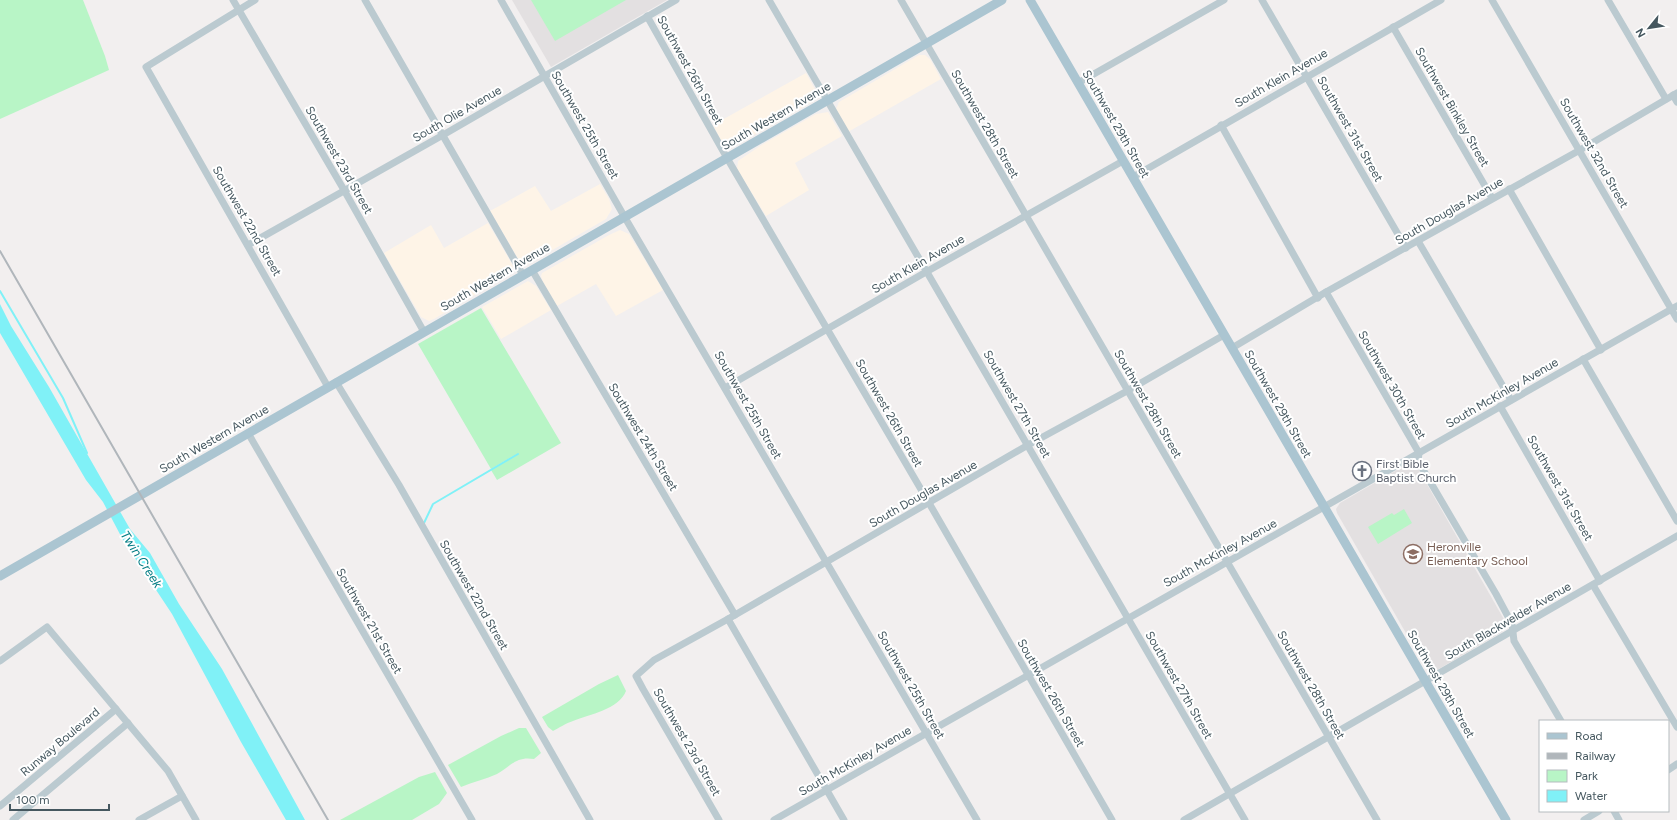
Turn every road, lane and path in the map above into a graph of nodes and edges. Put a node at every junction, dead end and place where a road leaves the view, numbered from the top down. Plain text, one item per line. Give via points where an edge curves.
1 (233, 0) edge
2 (255, 0) edge
3 (365, 0) edge
4 (501, 0) edge
5 (676, 0) edge
6 (769, 0) edge
7 (901, 0) edge
8 (1002, 0) edge
9 (1030, 0) edge
10 (1224, 0) edge
11 (1262, 0) edge
12 (1441, 0) edge
13 (1492, 0) edge
14 (1608, 0) edge
15 (238, 10) junction
16 (647, 16) junction
17 (1394, 27) junction
18 (926, 44) junction
19 (1306, 76) junction
20 (544, 77) junction
21 (1078, 83) junction
22 (1675, 94) edge
23 (1666, 99) junction
24 (826, 101) junction
25 (1677, 102) edge
26 (1221, 125) junction
27 (443, 135) junction
28 (1580, 150) junction
29 (727, 158) junction
30 (1123, 161) junction
31 (1132, 177) junction
32 (1509, 189) junction
33 (344, 190) junction
34 (1492, 198) junction
35 (624, 216) junction
36 (1026, 216) junction
37 (1418, 241) junction
38 (248, 245) junction
39 (1406, 248) junction
40 (532, 270) junction
41 (926, 272) junction
42 (523, 276) junction
43 (1326, 292) junction
44 (1318, 298) junction
45 (1674, 308) edge
46 (1677, 318) edge
47 (828, 328) junction
48 (424, 332) junction
49 (1224, 335) junction
50 (1232, 348) junction
51 (1601, 350) junction
52 (1583, 359) junction
53 (332, 384) junction
54 (726, 388) junction
55 (1127, 391) junction
56 (1511, 400) junction
57 (1500, 406) junction
58 (248, 433) junction
59 (1028, 445) junction
60 (1419, 453) junction
61 (929, 503) junction
62 (1325, 508) junction
63 (1677, 520) edge
64 (1677, 536) edge
65 (1227, 561) junction
66 (827, 563) junction
67 (0, 576) edge
68 (1600, 581) junction
69 (1593, 585) junction
70 (735, 615) junction
71 (1128, 618) junction
72 (728, 619) junction
73 (1513, 631) junction
74 (0, 661) edge
75 (636, 676) joint
76 (1028, 676) junction
77 (1426, 682) junction
78 (116, 710) junction
79 (1560, 720) edge
80 (128, 724) junction
81 (1677, 727) edge
82 (927, 733) junction
83 (1328, 737) junction
84 (826, 790) junction
85 (1230, 793) junction
86 (182, 796) junction
87 (0, 806) edge
88 (1598, 812) edge
89 (12, 820) edge
90 (139, 820) edge
91 (196, 820) edge
92 (472, 820) edge
93 (590, 820) edge
94 (719, 820) edge
95 (774, 820) edge
96 (844, 820) edge
97 (977, 820) edge
98 (1112, 820) edge
99 (1184, 820) edge
100 (1245, 820) edge
101 (1377, 820) edge
102 (1506, 820) edge
103 (1584, 820) edge

1 - 15 street, Southwest 23rd Street
2 - 15 street
3 - 27 street
4 - 20 street, Southwest 25th Street
5 - 16 street, South Olie Avenue
6 - 24 street, Southwest 27th Street
7 - 18 street, Southwest 28th Street
8 - 18 main road, South Western Avenue
9 - 21 main road, Southwest 29th Street
10 - 21 street
11 - 19 street, Southwest 31st Street
12 - 17 street, South Klein Avenue
13 - 28 street, Southwest 32nd Street
14 - 23 street
15 - 33 street, Southwest 23rd Street
15 - 38 street, Southwest 22nd Street via 146,67
16 - 20 street, South Olie Avenue
16 - 29 street, Southwest 26th Street
17 - 19 street, South Klein Avenue
17 - 34 street, Southwest Binkley Street
18 - 24 main road, South Western Avenue
18 - 36 street, Southwest 28th Street
19 - 26 street, South Klein Avenue
19 - 39 street, Southwest 31st Street
20 - 27 street, South Olie Avenue
20 - 35 street, Southwest 25th Street
21 - 30 main road, Southwest 29th Street
22 - 23 street, South Douglas Avenue
22 - 25 street
23 - 28 street, South Douglas Avenue
24 - 29 main road, South Western Avenue
24 - 41 street, Southwest 27th Street
26 - 31 street, South Klein Avenue
26 - 44 street
27 - 33 street, South Olie Avenue
27 - 42 street
28 - 32 street, South Douglas Avenue
28 - 45 street, Southwest 32nd Street
29 - 35 main road, South Western Avenue
29 - 47 street, Southwest 26th Street
30 - 31 main road, Southwest 29th Street
30 - 36 street, South Klein Avenue
31 - 49 main road, Southwest 29th Street
32 - 34 street, South Douglas Avenue
32 - 51 street
33 - 38 street, South Olie Avenue
33 - 48 street, Southwest 23rd Street
34 - 37 street, South Douglas Avenue
35 - 40 main road, South Western Avenue
35 - 54 street, Southwest 25th Street
36 - 41 street, South Klein Avenue
36 - 55 street, Southwest 28th Street
37 - 39 street, South Douglas Avenue
37 - 56 street
38 - 53 street, Southwest 22nd Street
39 - 43 street, South Douglas Avenue
40 - 42 main road, South Western Avenue
40 - 70 street, Southwest 24th Street
41 - 47 street, South Klein Avenue
41 - 59 street, Southwest 27th Street
42 - 48 main road, South Western Avenue
43 - 44 street, South Douglas Avenue
43 - 60 street, Southwest 30th Street
44 - 50 street, South Douglas Avenue
45 - 46 street, Southwest 32nd Street
45 - 51 street, South McKinley Avenue
47 - 54 street, South Klein Avenue
47 - 61 street, Southwest 26th Street
48 - 53 main road, South Western Avenue
49 - 50 main road, Southwest 29th Street
49 - 55 street, South Douglas Avenue
50 - 62 main road, Southwest 29th Street
51 - 52 street, South McKinley Avenue
52 - 56 street, South McKinley Avenue
52 - 63 street
53 - 58 main road, South Western Avenue
53 - 93 street, Southwest 22nd Street via 402,491
54 - 66 street, Southwest 25th Street
55 - 59 street, South Douglas Avenue
55 - 65 street, Southwest 28th Street
56 - 57 street, South McKinley Avenue
57 - 60 street, South McKinley Avenue
57 - 68 street, Southwest 31st Street
58 - 67 main road, South Western Avenue
58 - 92 street, Southwest 21st Street
59 - 61 street, South Douglas Avenue
59 - 71 street, Southwest 27th Street
60 - 62 street, South McKinley Avenue
60 - 73 street, Southwest 30th Street via 1418,461 1496,594 1512,624
61 - 66 street, South Douglas Avenue
61 - 76 street, Southwest 26th Street
62 - 65 street, South McKinley Avenue
62 - 77 main road, Southwest 29th Street
64 - 68 street, South Blackwelder Avenue
65 - 71 street, South McKinley Avenue
65 - 83 street, Southwest 28th Street
66 - 70 street, South Douglas Avenue
66 - 82 street, Southwest 25th Street
68 - 69 street, South Blackwelder Avenue
69 - 73 street, South Blackwelder Avenue
69 - 81 street
70 - 72 street, South Douglas Avenue
71 - 76 street, South McKinley Avenue
71 - 85 street, Southwest 27th Street
72 - 75 street, South Douglas Avenue via 654,660
72 - 84 street
73 - 77 street, South Blackwelder Avenue
73 - 79 street, Southwest 30th Street via 1514,640
74 - 78 street via 47,627
75 - 94 street, Southwest 23rd Street
76 - 82 street, South McKinley Avenue
76 - 98 street, Southwest 26th Street
77 - 83 street, South Blackwelder Avenue
77 - 102 main road, Southwest 29th Street
78 - 80 street
78 - 87 street, Runway Boulevard
80 - 86 street via 168,771
80 - 89 street
82 - 84 street, South McKinley Avenue
82 - 97 street, Southwest 25th Street
83 - 85 street, South Blackwelder Avenue
83 - 101 street, Southwest 28th Street
84 - 95 street, South McKinley Avenue
84 - 96 street
85 - 99 street, South Blackwelder Avenue
85 - 100 street, Southwest 27th Street
86 - 90 street
86 - 91 street
88 - 103 street

